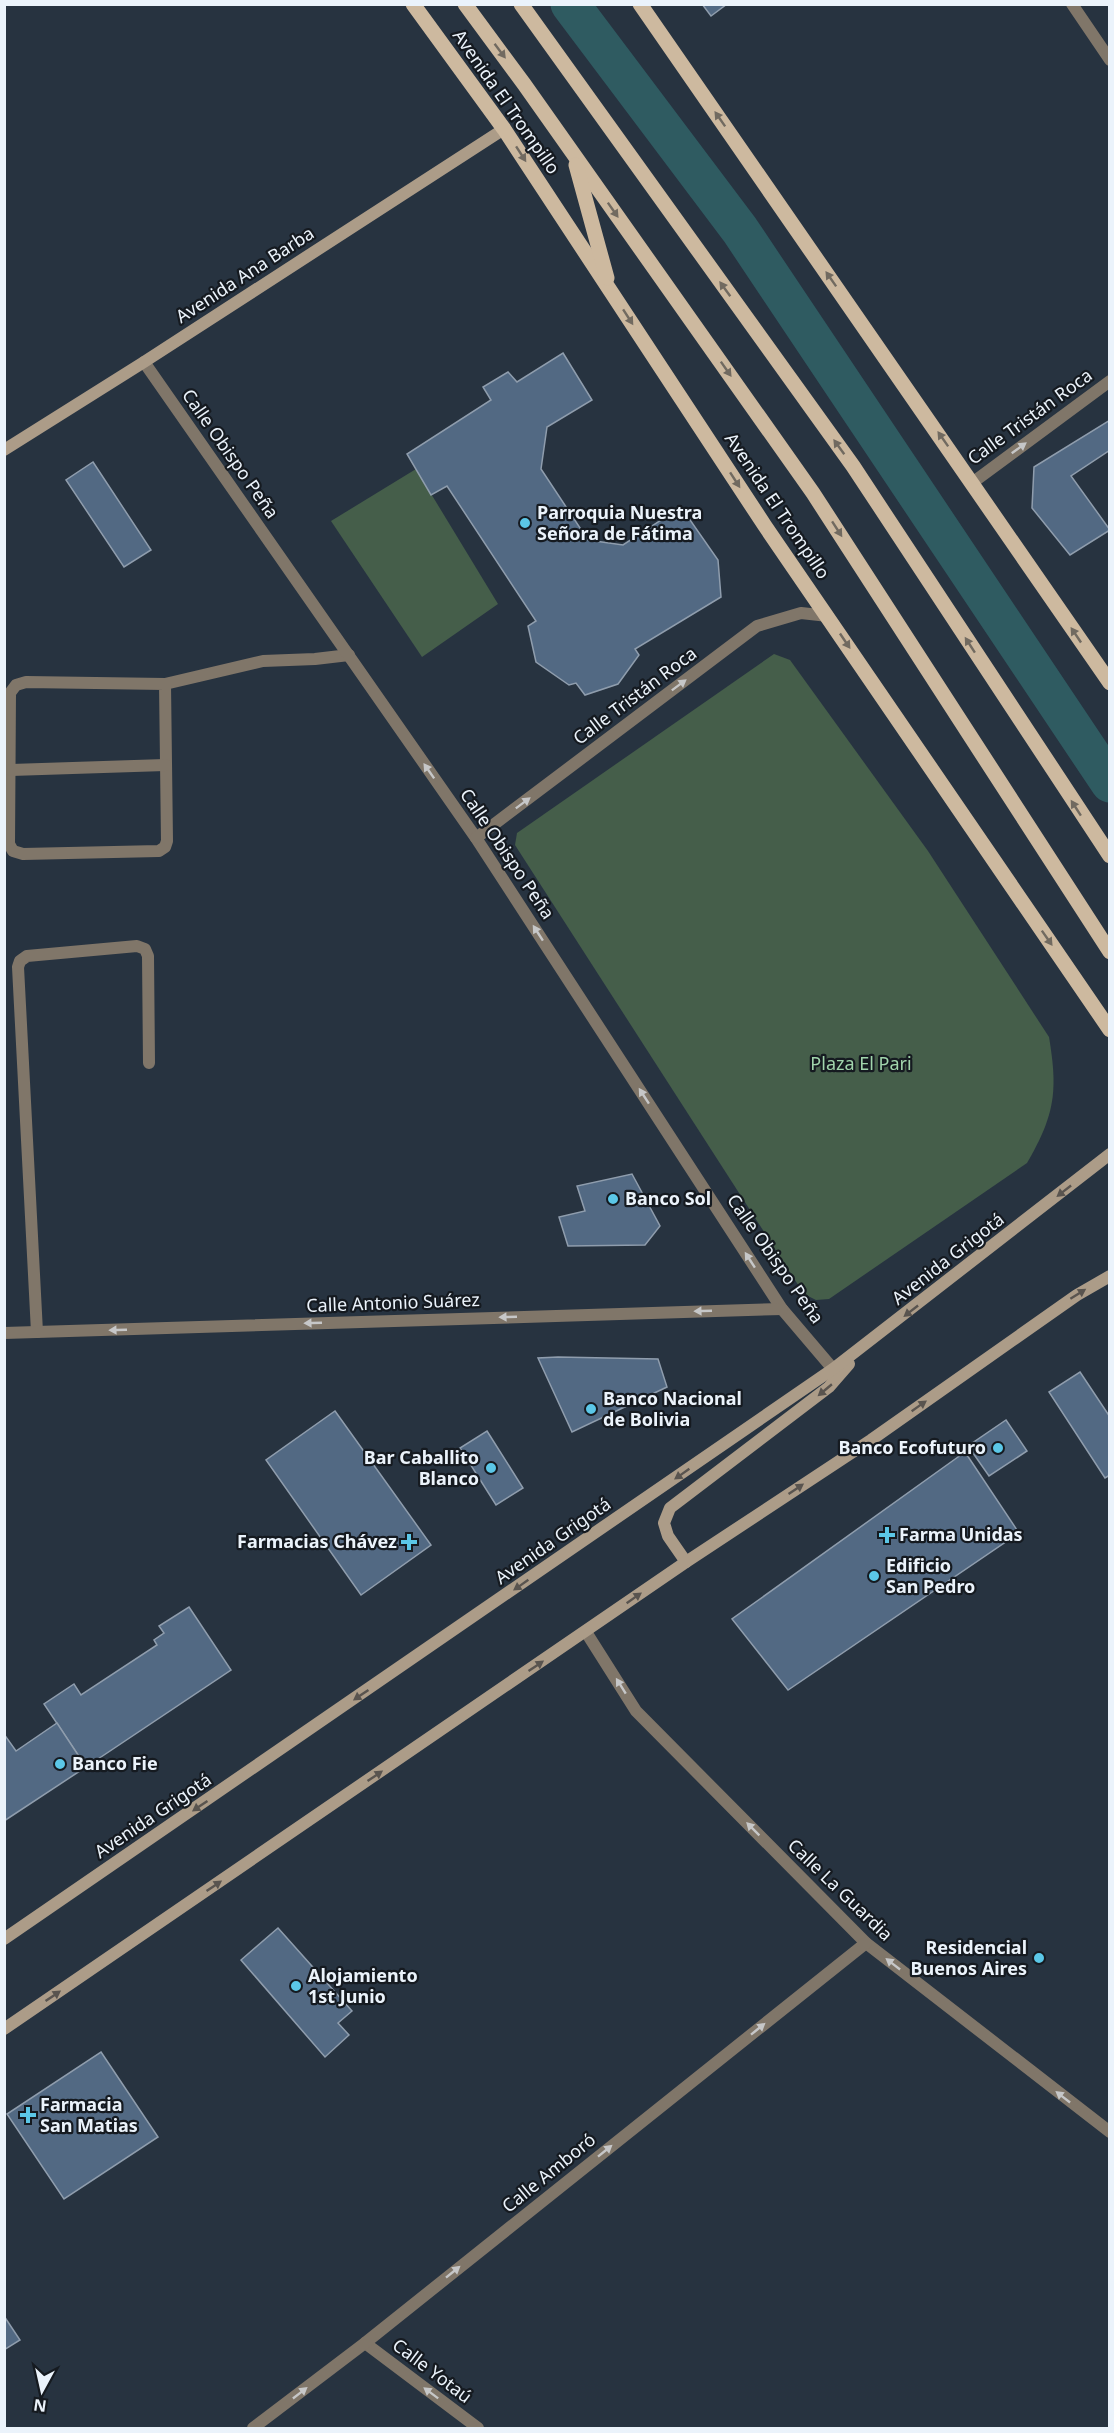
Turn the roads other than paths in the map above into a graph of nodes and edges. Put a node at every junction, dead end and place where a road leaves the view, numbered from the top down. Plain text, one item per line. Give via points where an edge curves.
1 (413, 4) edge
2 (465, 4) edge
3 (521, 4) edge
4 (640, 4) edge
5 (1072, 4) edge
6 (1110, 60) edge
7 (504, 129) junction
8 (573, 154) junction
9 (611, 291) junction
10 (144, 362) junction
11 (1110, 381) edge
12 (4, 450) edge
13 (972, 483) junction
14 (828, 616) junction
15 (349, 655) junction
16 (1110, 683) edge
17 (165, 684) junction
18 (165, 765) junction
19 (11, 770) junction
20 (476, 838) junction
21 (1110, 856) edge
22 (1110, 952) edge
23 (1110, 1030) edge
24 (149, 1063) dead end
25 (1110, 1154) edge
26 (1110, 1276) edge
27 (782, 1309) junction
28 (37, 1332) junction
29 (4, 1333) edge
30 (864, 1347) junction
31 (833, 1370) junction
32 (686, 1562) junction
33 (586, 1632) junction
34 (5, 1938) edge
35 (866, 1943) junction
36 (4, 2029) edge
37 (1110, 2133) edge
38 (365, 2343) junction
39 (254, 2428) edge
40 (478, 2428) edge

1 - 7 main road, Avenida El Trompillo
2 -> 8 main road, Avenida El Trompillo
21 -> 3 main road via 853,466
13 -> 4 main road
5 - 6 street
7 -> 9 main road, Avenida El Trompillo
7 - 10 main road, Avenida Ana Barba
8 - 9 main road
8 -> 22 main road, Avenida El Trompillo via 813,493
9 -> 14 main road, Avenida El Trompillo
10 - 12 main road, Avenida Ana Barba
10 - 15 street, Calle Obispo Peña
13 -> 11 street, Calle Tristán Roca
16 -> 13 main road
20 -> 14 street, Calle Tristán Roca via 757,626 801,613
14 -> 23 main road, Avenida El Trompillo
15 - 17 street via 263,661
20 -> 15 street, Calle Obispo Peña
17 - 18 street
17 - 19 street via 26,682 16,686 10,693
18 - 19 street
18 - 19 street via 167,841 159,851 23,854 13,850 9,844
27 -> 20 street, Calle Obispo Peña
24 - 28 street via 146,949 137,946 27,956 20,961
25 -> 30 main road, Avenida Grigotá
32 -> 26 main road
27 -> 28 street, Calle Antonio Suárez
27 - 31 street, Calle Obispo Peña
28 - 29 street, Calle Antonio Suárez
30 - 31 main road, Avenida Grigotá
30 -> 32 main road via 829,1387 670,1508 664,1522 668,1536
31 -> 34 main road, Avenida Grigotá
33 -> 32 main road
35 -> 33 street, Calle La Guardia via 636,1711
36 -> 33 main road
37 -> 35 street, Calle La Guardia
38 -> 35 street, Calle Amboró
39 -> 38 street, Calle Amboró
40 -> 38 street, Calle Yotaú

